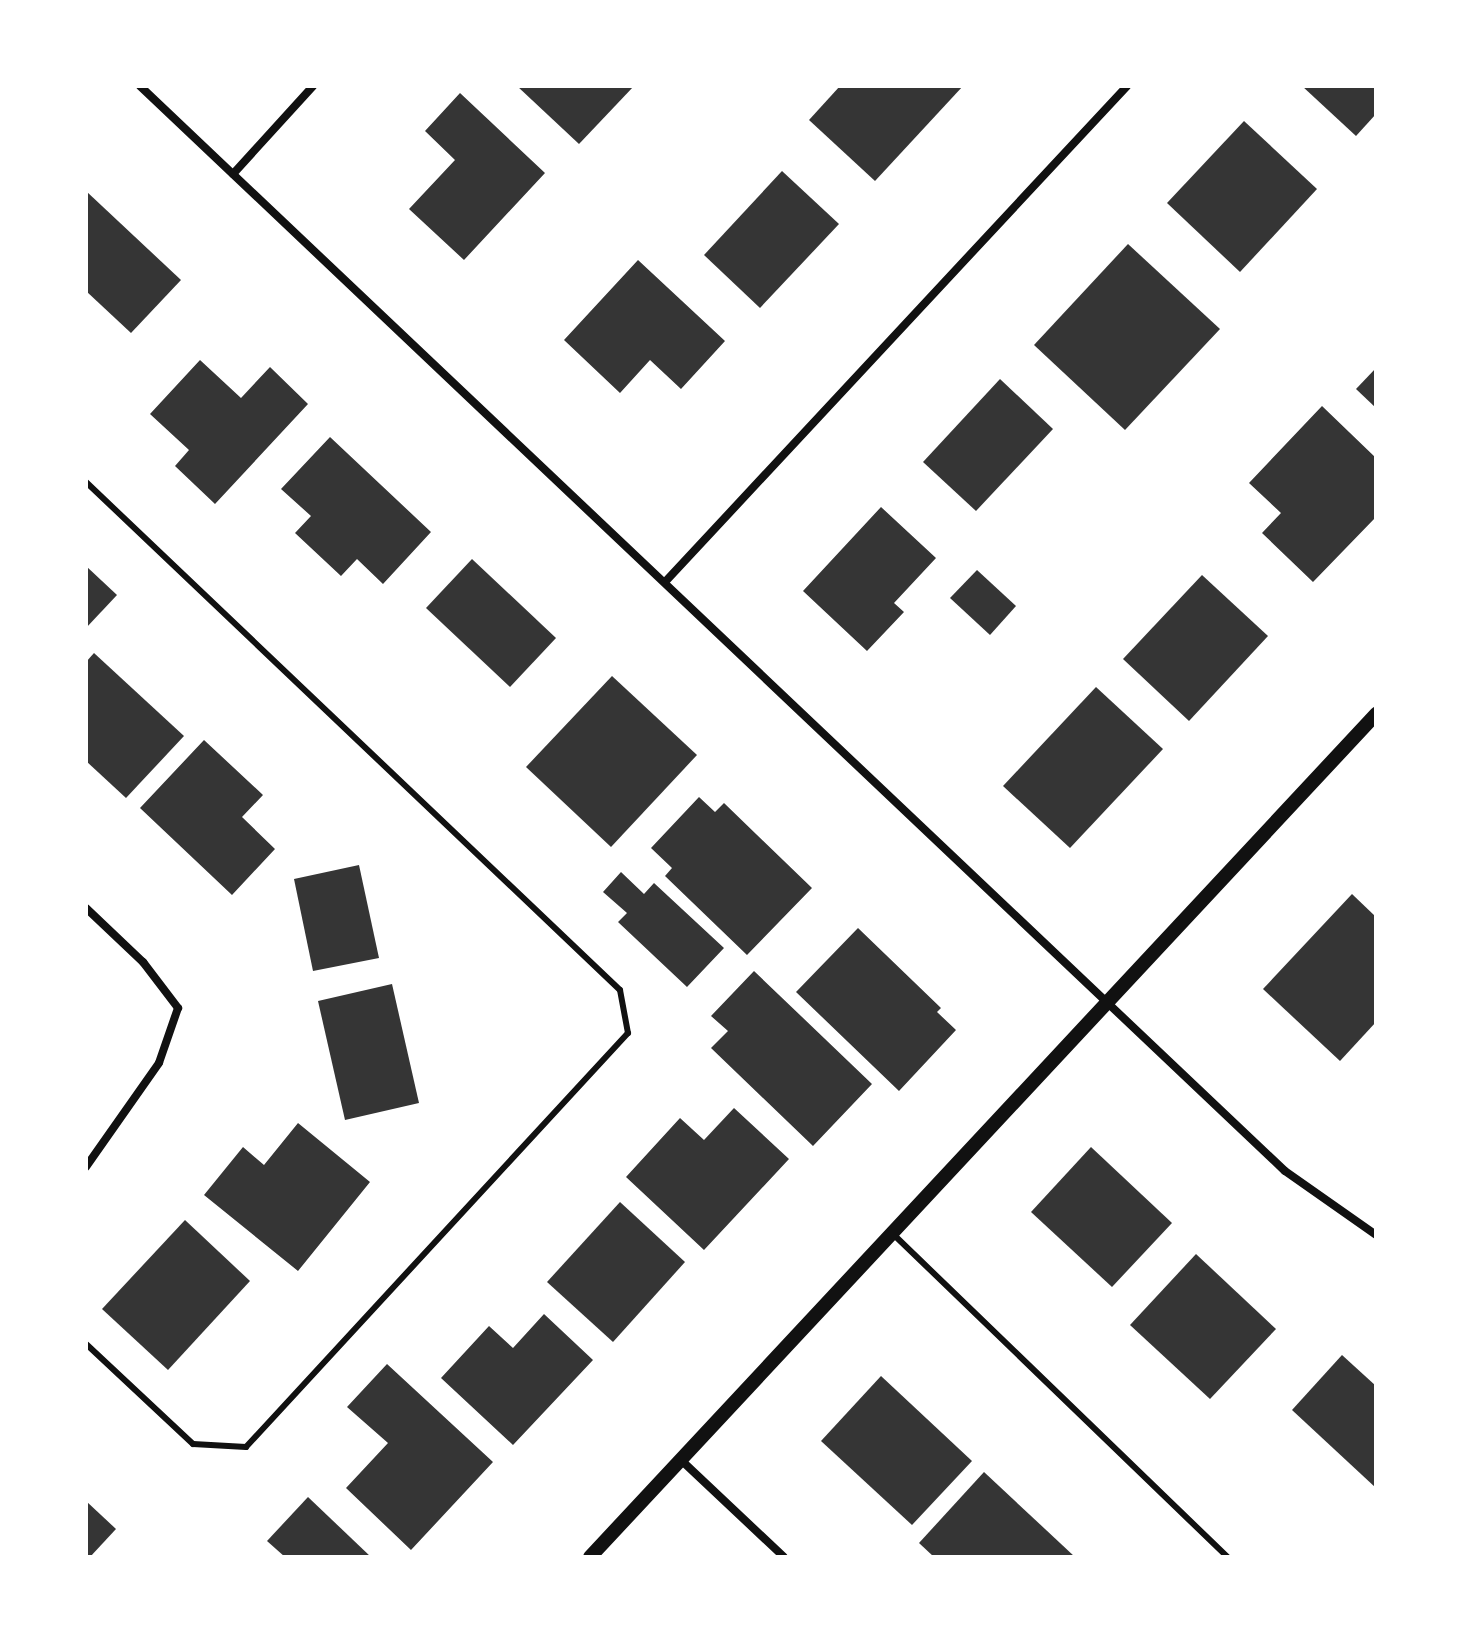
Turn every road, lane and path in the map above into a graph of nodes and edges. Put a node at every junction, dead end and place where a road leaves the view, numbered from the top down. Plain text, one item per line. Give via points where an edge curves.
1 (140, 86) edge
2 (313, 86) edge
3 (1127, 86) edge
4 (233, 174) junction
5 (86, 482) edge
6 (665, 582) junction
7 (1376, 714) edge
8 (86, 908) edge
9 (1108, 1002) junction
10 (86, 1167) edge
11 (892, 1233) junction
12 (1376, 1235) edge
13 (86, 1344) edge
14 (681, 1460) junction
15 (590, 1557) edge
16 (784, 1557) edge
17 (1228, 1557) edge

1 - 4 street
2 - 4 street
3 - 6 street
4 - 6 street
5 - 13 lane via 620,990 628,1033 246,1447 193,1444
6 - 9 street
7 - 9 street
8 - 10 street via 143,962 178,1008 159,1063
9 - 11 street
9 - 12 street via 1285,1171
11 - 14 street
11 - 17 lane
14 - 15 street
14 - 16 street

